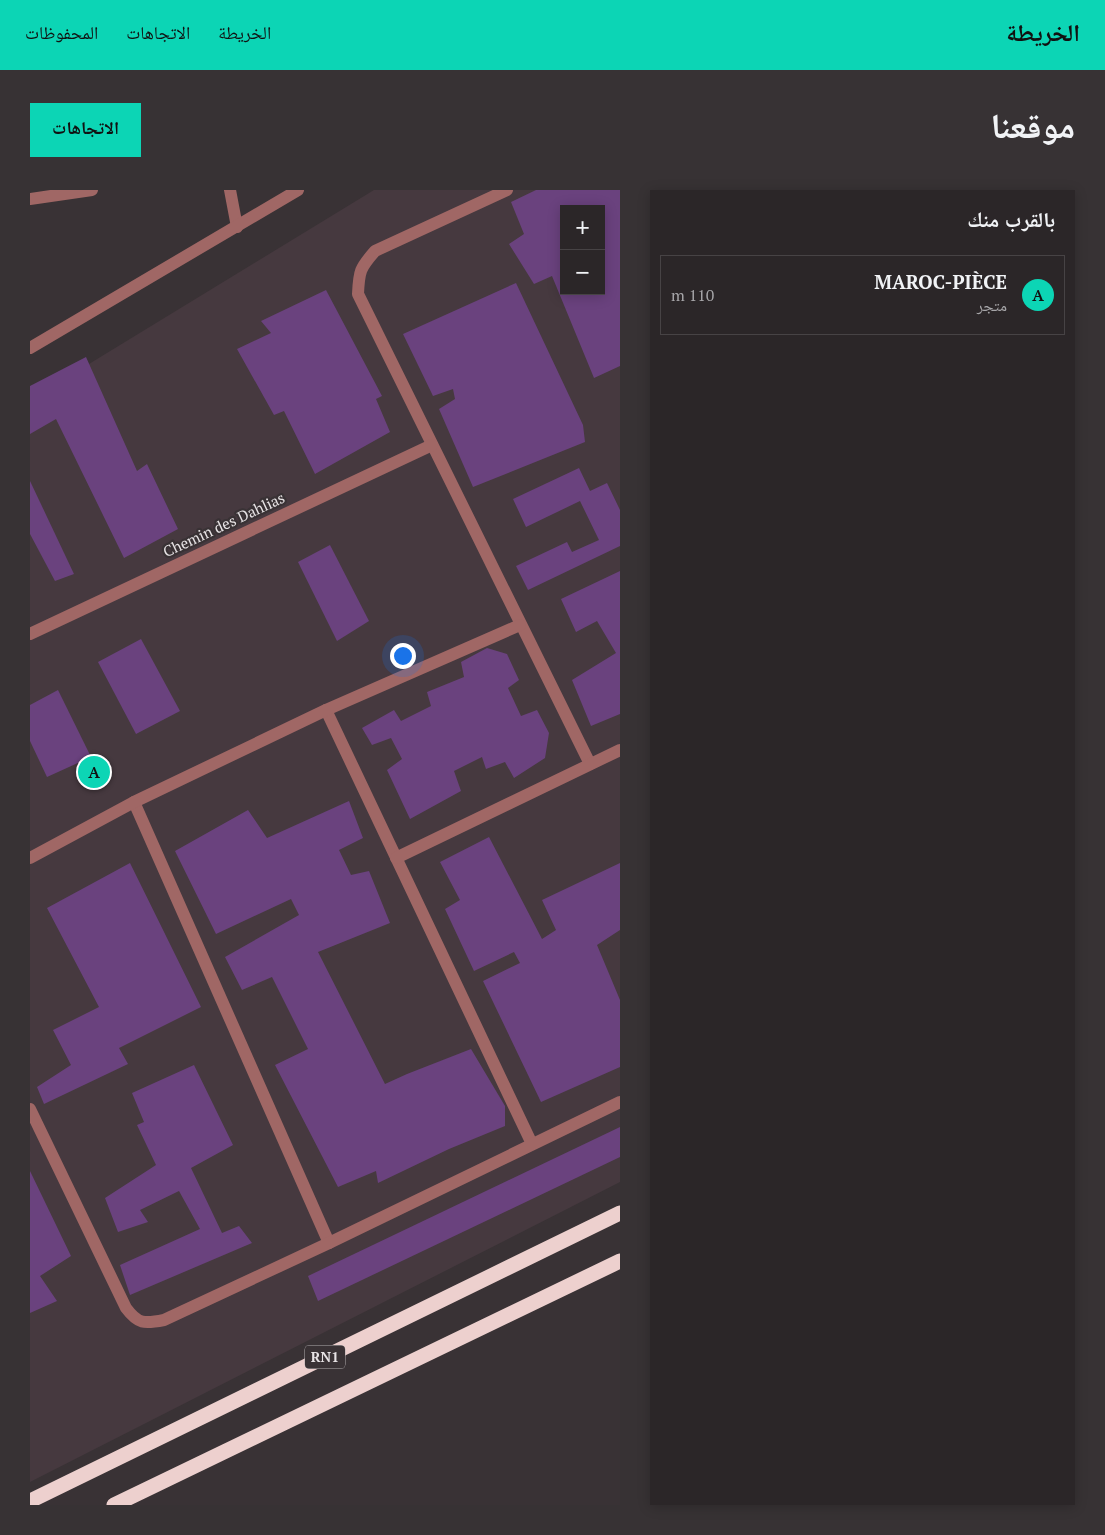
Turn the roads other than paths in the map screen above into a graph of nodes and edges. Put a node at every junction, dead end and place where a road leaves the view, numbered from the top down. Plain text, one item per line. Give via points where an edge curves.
1 (92, 190) edge
2 (230, 190) edge
3 (298, 190) edge
4 (507, 190) edge
5 (30, 199) edge
6 (237, 227) junction
7 (30, 348) edge
8 (432, 445) junction
9 (520, 625) junction
10 (30, 634) edge
11 (326, 710) junction
12 (620, 750) edge
13 (590, 764) junction
14 (134, 802) junction
15 (30, 858) edge
16 (396, 858) junction
17 (620, 1102) edge
18 (32, 1118) edge
19 (532, 1144) junction
20 (620, 1213) edge
21 (329, 1242) junction
22 (620, 1261) edge
23 (30, 1501) edge
24 (114, 1505) edge

1 - 5 street
2 - 6 street
3 - 6 street
4 - 8 street via 375,251 361,267 358,294
6 - 7 street
8 - 9 street
8 - 10 street, Chemin des Dahlias
9 - 11 street
9 - 13 street
11 - 14 street
11 - 16 street
12 - 13 street
13 - 16 street
14 - 15 street
14 - 21 street
16 - 19 street
17 - 19 street
18 - 21 street via 126,1308 141,1322 164,1320
19 - 21 street
20 - 23 highway, RN1
22 - 24 highway

